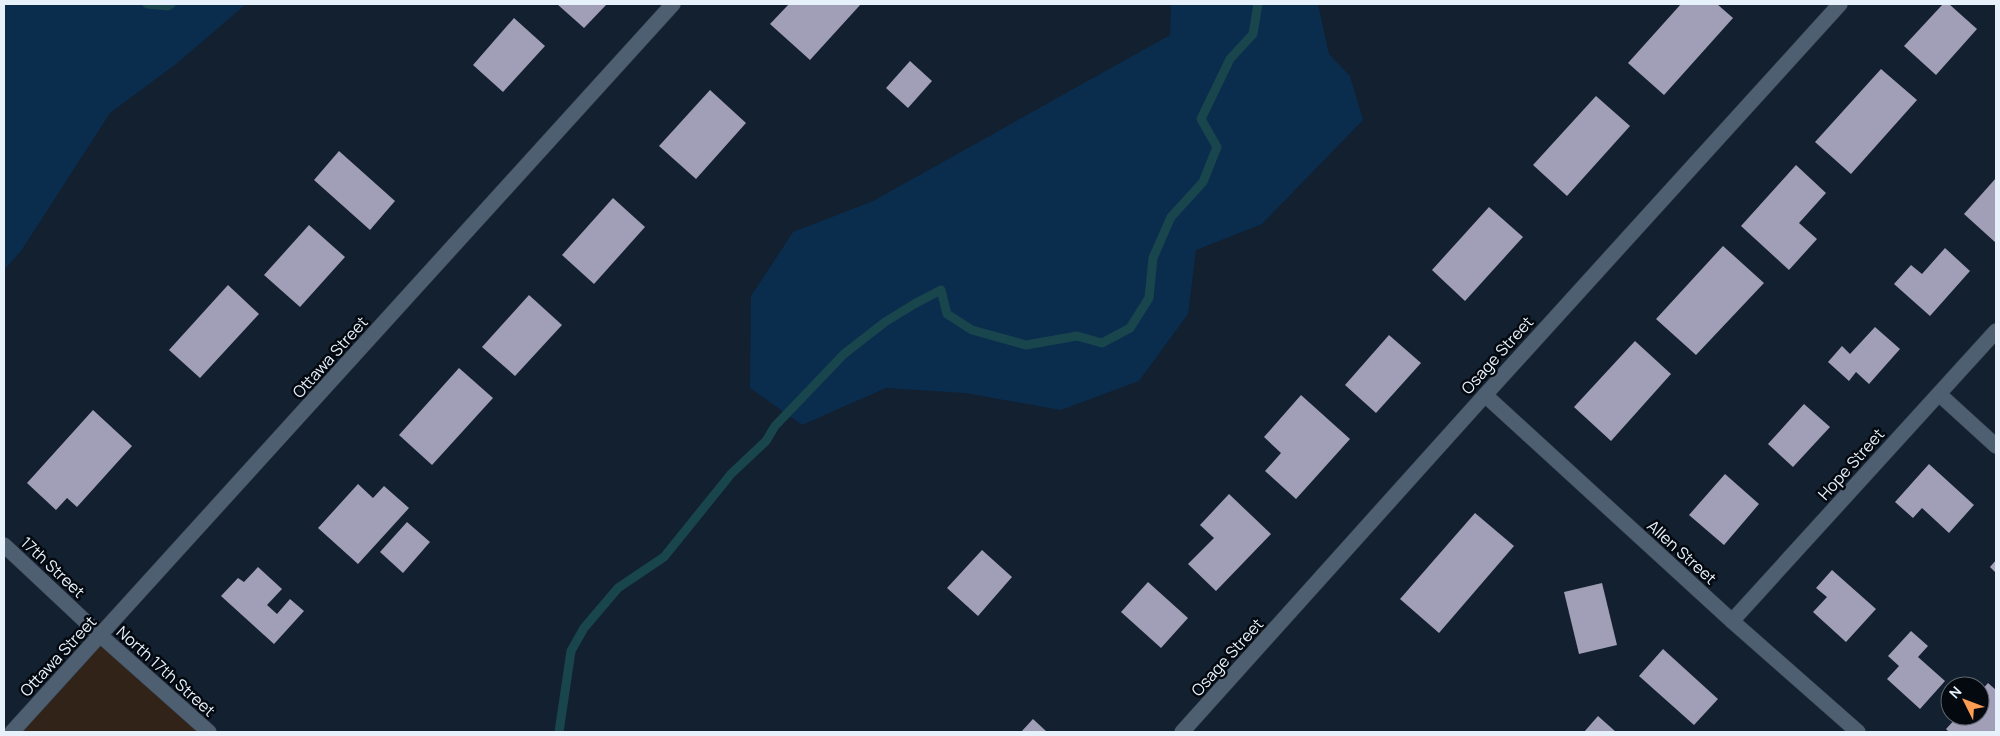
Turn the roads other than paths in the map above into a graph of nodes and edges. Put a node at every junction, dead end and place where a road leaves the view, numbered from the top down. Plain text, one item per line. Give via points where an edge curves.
1 (673, 4) edge
2 (1834, 6) edge
3 (1996, 331) edge
4 (1939, 394) junction
5 (1485, 395) junction
6 (1996, 446) edge
7 (4, 545) edge
8 (1732, 621) junction
9 (101, 636) junction
10 (12, 732) edge
11 (209, 732) edge
12 (1182, 732) edge
13 (1858, 732) edge

1 - 9 street, Ottawa Street
2 - 5 street, Osage Street
3 - 4 street, Hope Street
4 - 6 street
4 - 8 street, Hope Street
5 - 8 street, Allen Street
5 - 12 street, Osage Street
7 - 9 street, 17th Street
8 - 13 street, Allen Street
9 - 10 street, Ottawa Street
9 - 11 street, North 17th Street

